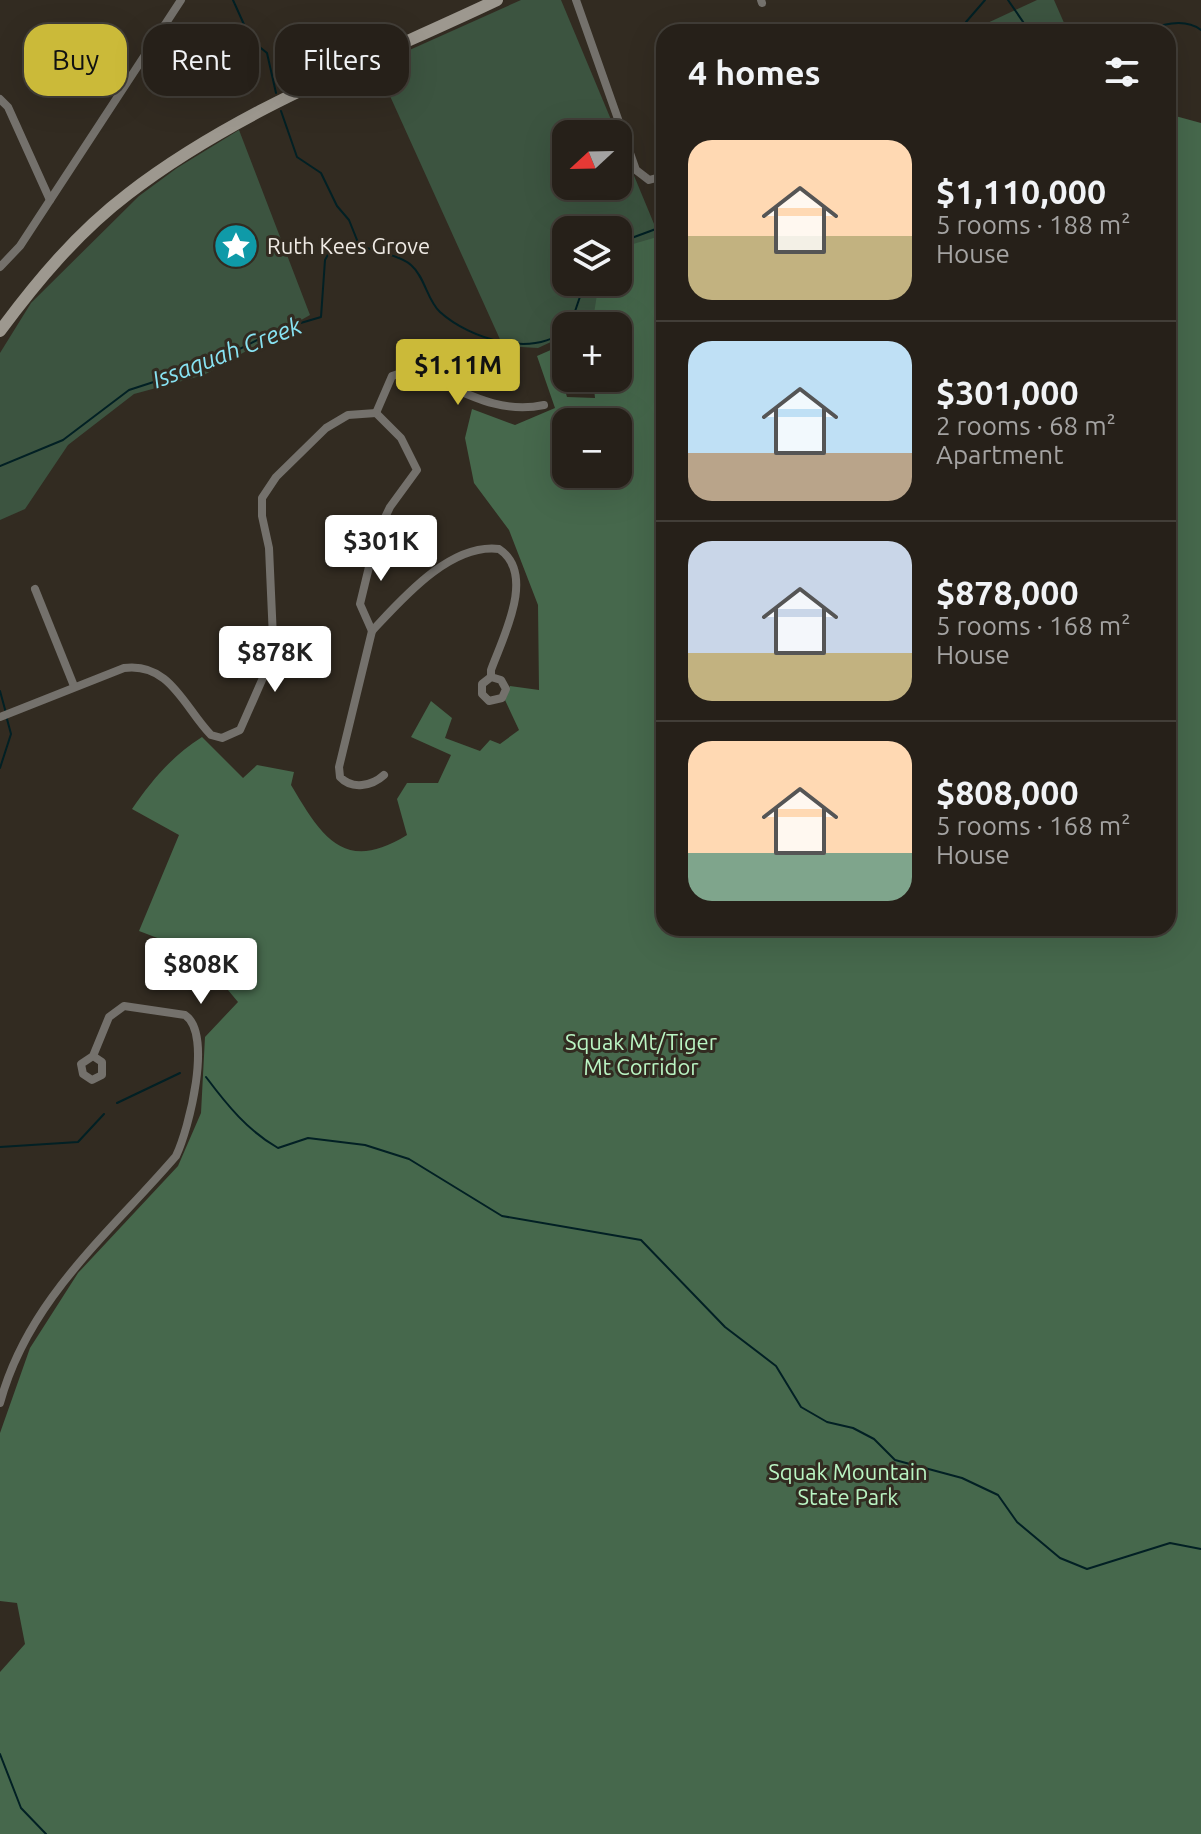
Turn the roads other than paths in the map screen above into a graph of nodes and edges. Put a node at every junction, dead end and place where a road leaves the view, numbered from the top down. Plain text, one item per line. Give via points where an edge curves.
1 (181, 0) edge
2 (497, 0) edge
3 (576, 0) edge
4 (0, 99) edge
5 (656, 180) edge
6 (50, 200) junction
7 (0, 267) edge
8 (0, 331) edge
9 (544, 405) dead end
10 (376, 413) junction
11 (35, 589) dead end
12 (372, 631) junction
13 (491, 677) dead end
14 (74, 686) junction
15 (0, 717) edge
16 (384, 775) dead end
17 (93, 1056) dead end
18 (0, 1403) edge

1 - 6 street
2 - 8 main road via 191,149 89,227
3 - 5 street via 634,164 644,179
4 - 6 street
6 - 7 street
9 - 10 street via 500,407 403,370 388,381
10 - 12 street via 401,438 417,470 377,534 360,604
10 - 14 street via 338,419 284,469 262,498 273,638 266,671 240,730 222,738 211,735 164,677 149,668 124,668
11 - 14 street
12 - 13 street via 449,562 479,549 499,549 511,564 516,597
12 - 16 street via 339,773 344,782 357,786
14 - 15 street
17 - 18 street via 109,1017 124,1006 191,1019 197,1030 195,1088 184,1136 176,1156 60,1283 14,1361

